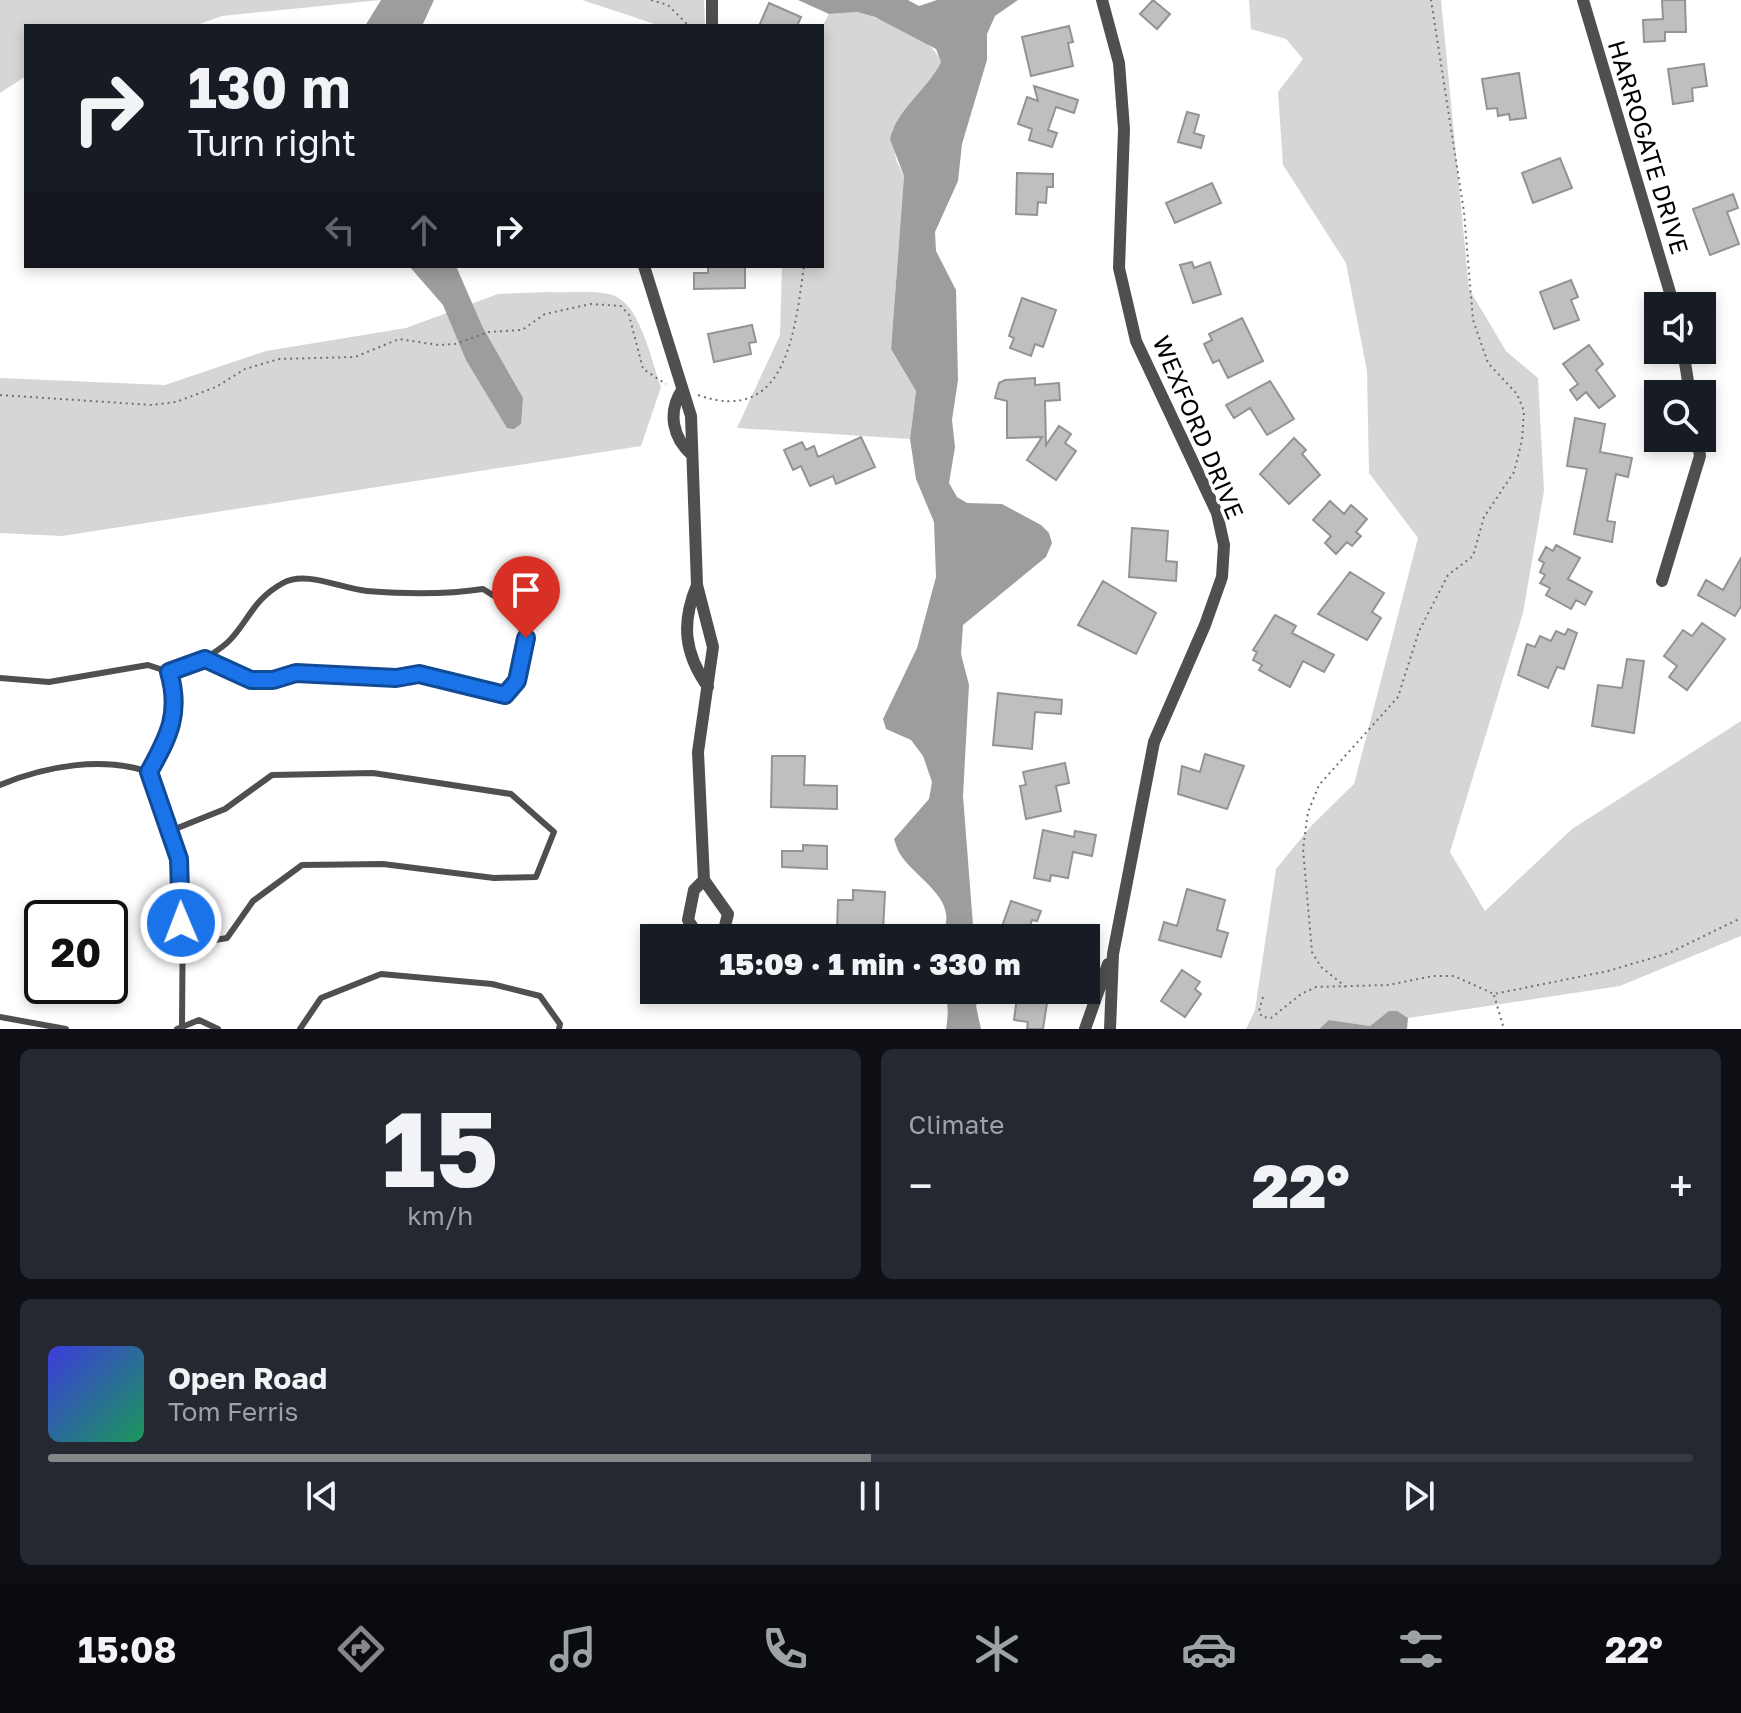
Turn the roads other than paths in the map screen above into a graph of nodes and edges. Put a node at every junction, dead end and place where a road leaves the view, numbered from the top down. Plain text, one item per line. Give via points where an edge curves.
1 (712, 0) edge
2 (1102, 0) edge
3 (1583, 0) edge
4 (712, 24) edge
5 (645, 268) edge
6 (1670, 292) edge
7 (1699, 452) edge
8 (1662, 581) dead end
9 (697, 585) junction
10 (205, 659) junction
11 (169, 672) junction
12 (0, 678) edge
13 (708, 687) junction
14 (149, 772) junction
15 (0, 785) edge
16 (170, 831) junction
17 (704, 880) junction
18 (691, 924) edge
19 (726, 924) edge
20 (180, 946) junction
21 (1113, 954) junction
22 (0, 1017) edge
23 (180, 1027) edge
24 (66, 1029) edge
25 (218, 1029) edge
26 (300, 1029) edge
27 (559, 1029) edge
28 (1085, 1029) edge
29 (1110, 1029) edge

1 - 4 street
2 - 21 street, WEXFORD DRIVE via 1119,63 1124,129 1119,268 1136,341 1217,513 1224,545 1222,577 1205,625 1154,742
3 - 6 street, HARROGATE DRIVE
5 - 9 street via 691,416
7 - 8 street
9 - 13 street via 713,647
9 - 13 street via 684,631
10 - 10 lane via 251,680 296,673 396,678 419,674 505,695 517,681 526,638 507,604 483,589 404,593 285,581 250,608 230,640
10 - 11 lane
11 - 12 lane via 148,665 49,682
11 - 14 lane via 176,697 167,741
13 - 17 street via 698,752
14 - 15 lane via 123,763 94,765 51,769
14 - 16 lane
16 - 20 lane via 181,887
16 - 20 lane via 225,809 272,775 373,773 511,794 554,832 536,877 494,878 383,864 302,865 253,901 227,938
17 - 18 street via 694,890
17 - 19 street via 728,914
20 - 23 lane
21 - 28 street, WEXFORD DRIVE
21 - 29 street, WEXFORD DRIVE
22 - 24 lane
23 - 25 lane via 199,1020
26 - 27 lane via 321,998 381,974 492,984 540,996

